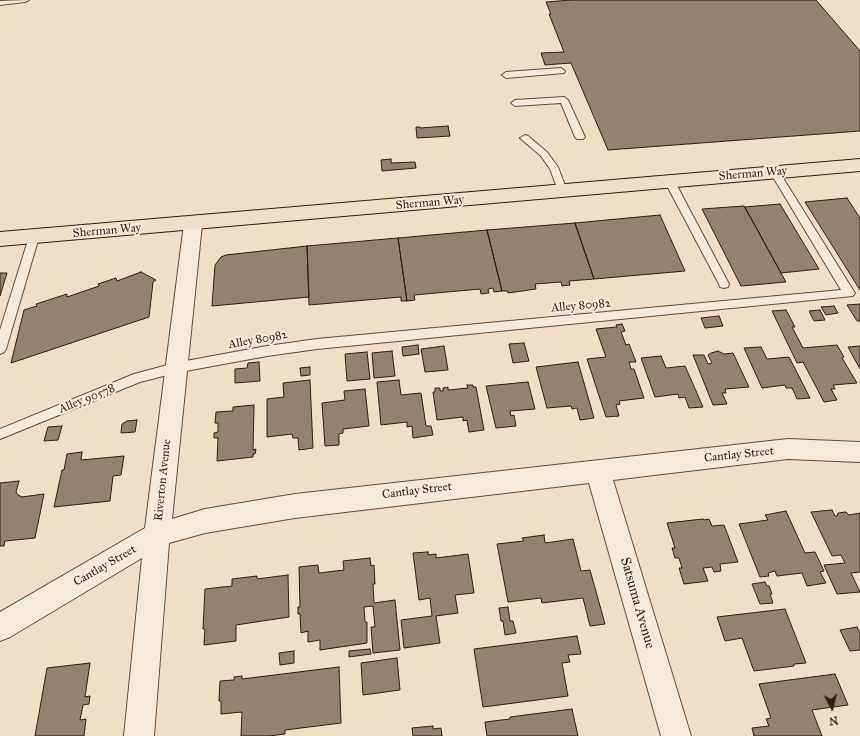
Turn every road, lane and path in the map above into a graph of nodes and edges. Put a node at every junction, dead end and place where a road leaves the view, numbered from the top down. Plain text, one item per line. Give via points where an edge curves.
1 (25, 0) edge
2 (0, 3) edge
3 (561, 71) dead end
4 (506, 75) dead end
5 (514, 104) dead end
6 (580, 137) dead end
7 (525, 138) dead end
8 (860, 166) edge
9 (775, 172) junction
10 (670, 182) junction
11 (562, 191) junction
12 (193, 224) junction
13 (34, 237) junction
14 (0, 239) edge
15 (724, 284) dead end
16 (0, 349) edge
17 (175, 368) junction
18 (0, 434) edge
19 (860, 452) edge
20 (598, 471) junction
21 (157, 535) junction
22 (0, 627) edge
23 (140, 736) edge
24 (676, 736) edge

1 - 2 lane
3 - 4 lane
5 - 6 lane via 564,100
7 - 11 lane via 544,154 552,165
8 - 9 main road, Sherman Way
9 - 10 main road, Sherman Way
9 - 17 lane, Alley 80982 via 850,293 317,344
10 - 11 main road, Sherman Way
10 - 15 lane
11 - 12 main road, Sherman Way
12 - 13 main road, Sherman Way
12 - 17 street, Riverton Avenue
13 - 14 main road, Sherman Way
13 - 16 lane
17 - 18 lane, Alley 90578 via 138,378
17 - 21 street, Riverton Avenue
19 - 20 street, Cantlay Street via 788,449
20 - 21 street, Cantlay Street via 295,506 205,521
20 - 24 street, Satsuma Avenue
21 - 22 street, Cantlay Street
21 - 23 street, Riverton Avenue

